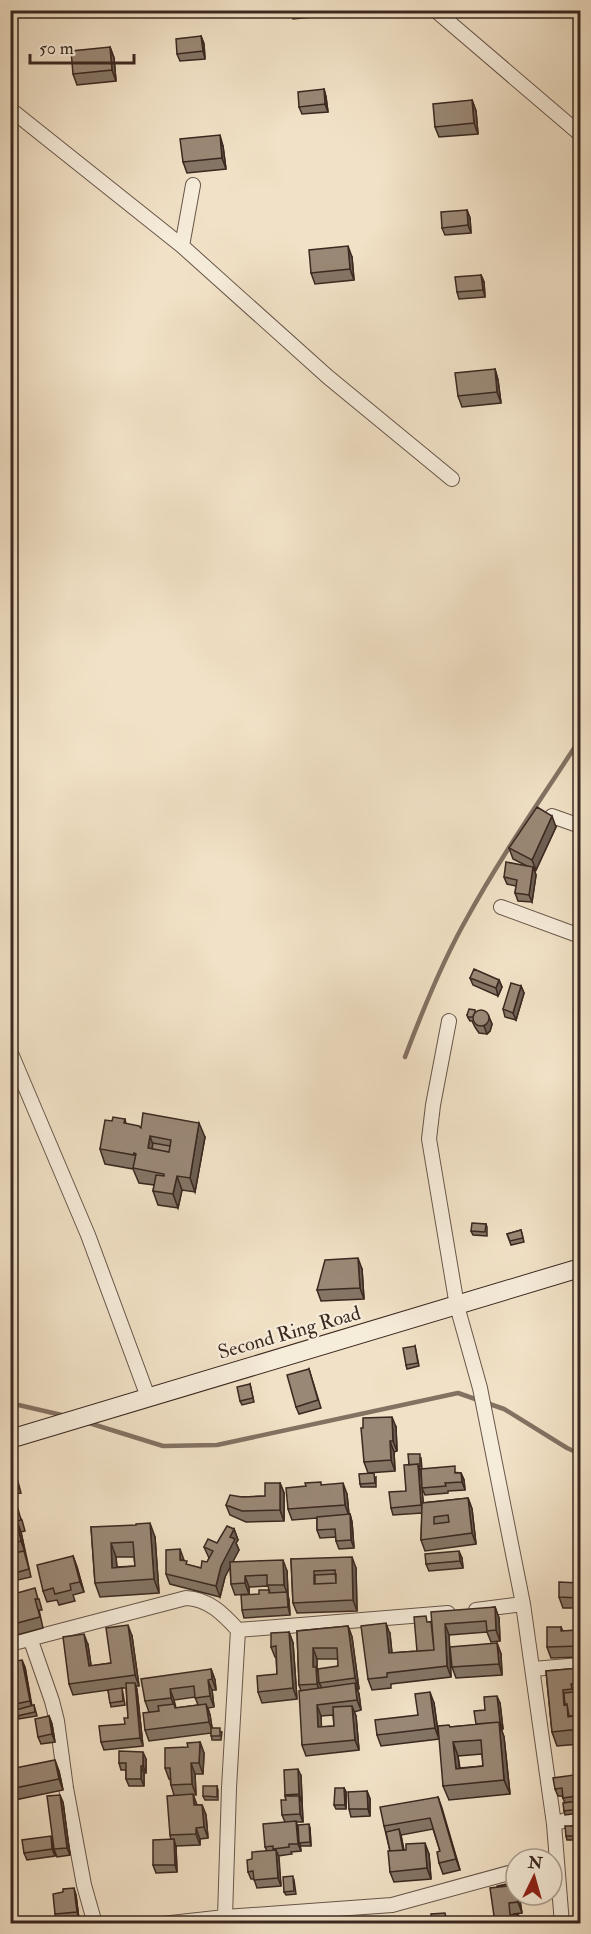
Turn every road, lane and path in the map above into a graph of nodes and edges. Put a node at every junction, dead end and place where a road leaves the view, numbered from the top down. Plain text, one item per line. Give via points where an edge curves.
1 (435, 10) edge
2 (10, 109) edge
3 (580, 134) edge
4 (193, 185) dead end
5 (182, 246) junction
6 (452, 479) dead end
7 (552, 816) edge
8 (580, 826) edge
9 (501, 907) dead end
10 (580, 936) edge
11 (449, 1021) dead end
12 (10, 1051) edge
13 (580, 1268) edge
14 (458, 1306) junction
15 (148, 1397) junction
16 (10, 1439) edge
17 (523, 1604) junction
18 (238, 1630) junction
19 (30, 1638) junction
20 (10, 1644) edge
21 (580, 1665) edge
22 (533, 1669) junction
23 (580, 1815) edge
24 (554, 1824) junction
25 (554, 1847) edge
26 (504, 1874) edge
27 (560, 1907) edge
28 (225, 1917) junction
29 (95, 1923) edge
30 (162, 1923) edge
31 (562, 1923) edge

1 - 3 street
2 - 5 street
4 - 5 street
5 - 6 street via 328,377
7 - 8 street
9 - 10 street
11 - 14 street via 429,1139
12 - 15 street via 88,1235
13 - 14 main road, Second Ring Road
14 - 15 main road, Second Ring Road
14 - 17 street via 480,1388
15 - 16 main road, Second Ring Road
17 - 18 street
17 - 22 street
18 - 19 street via 221,1611 198,1599 186,1598
18 - 28 street
19 - 20 street
19 - 29 street via 57,1721 84,1885
21 - 22 street
22 - 24 street
23 - 24 street
24 - 25 street
26 - 28 street via 392,1905
27 - 31 street
28 - 30 street

